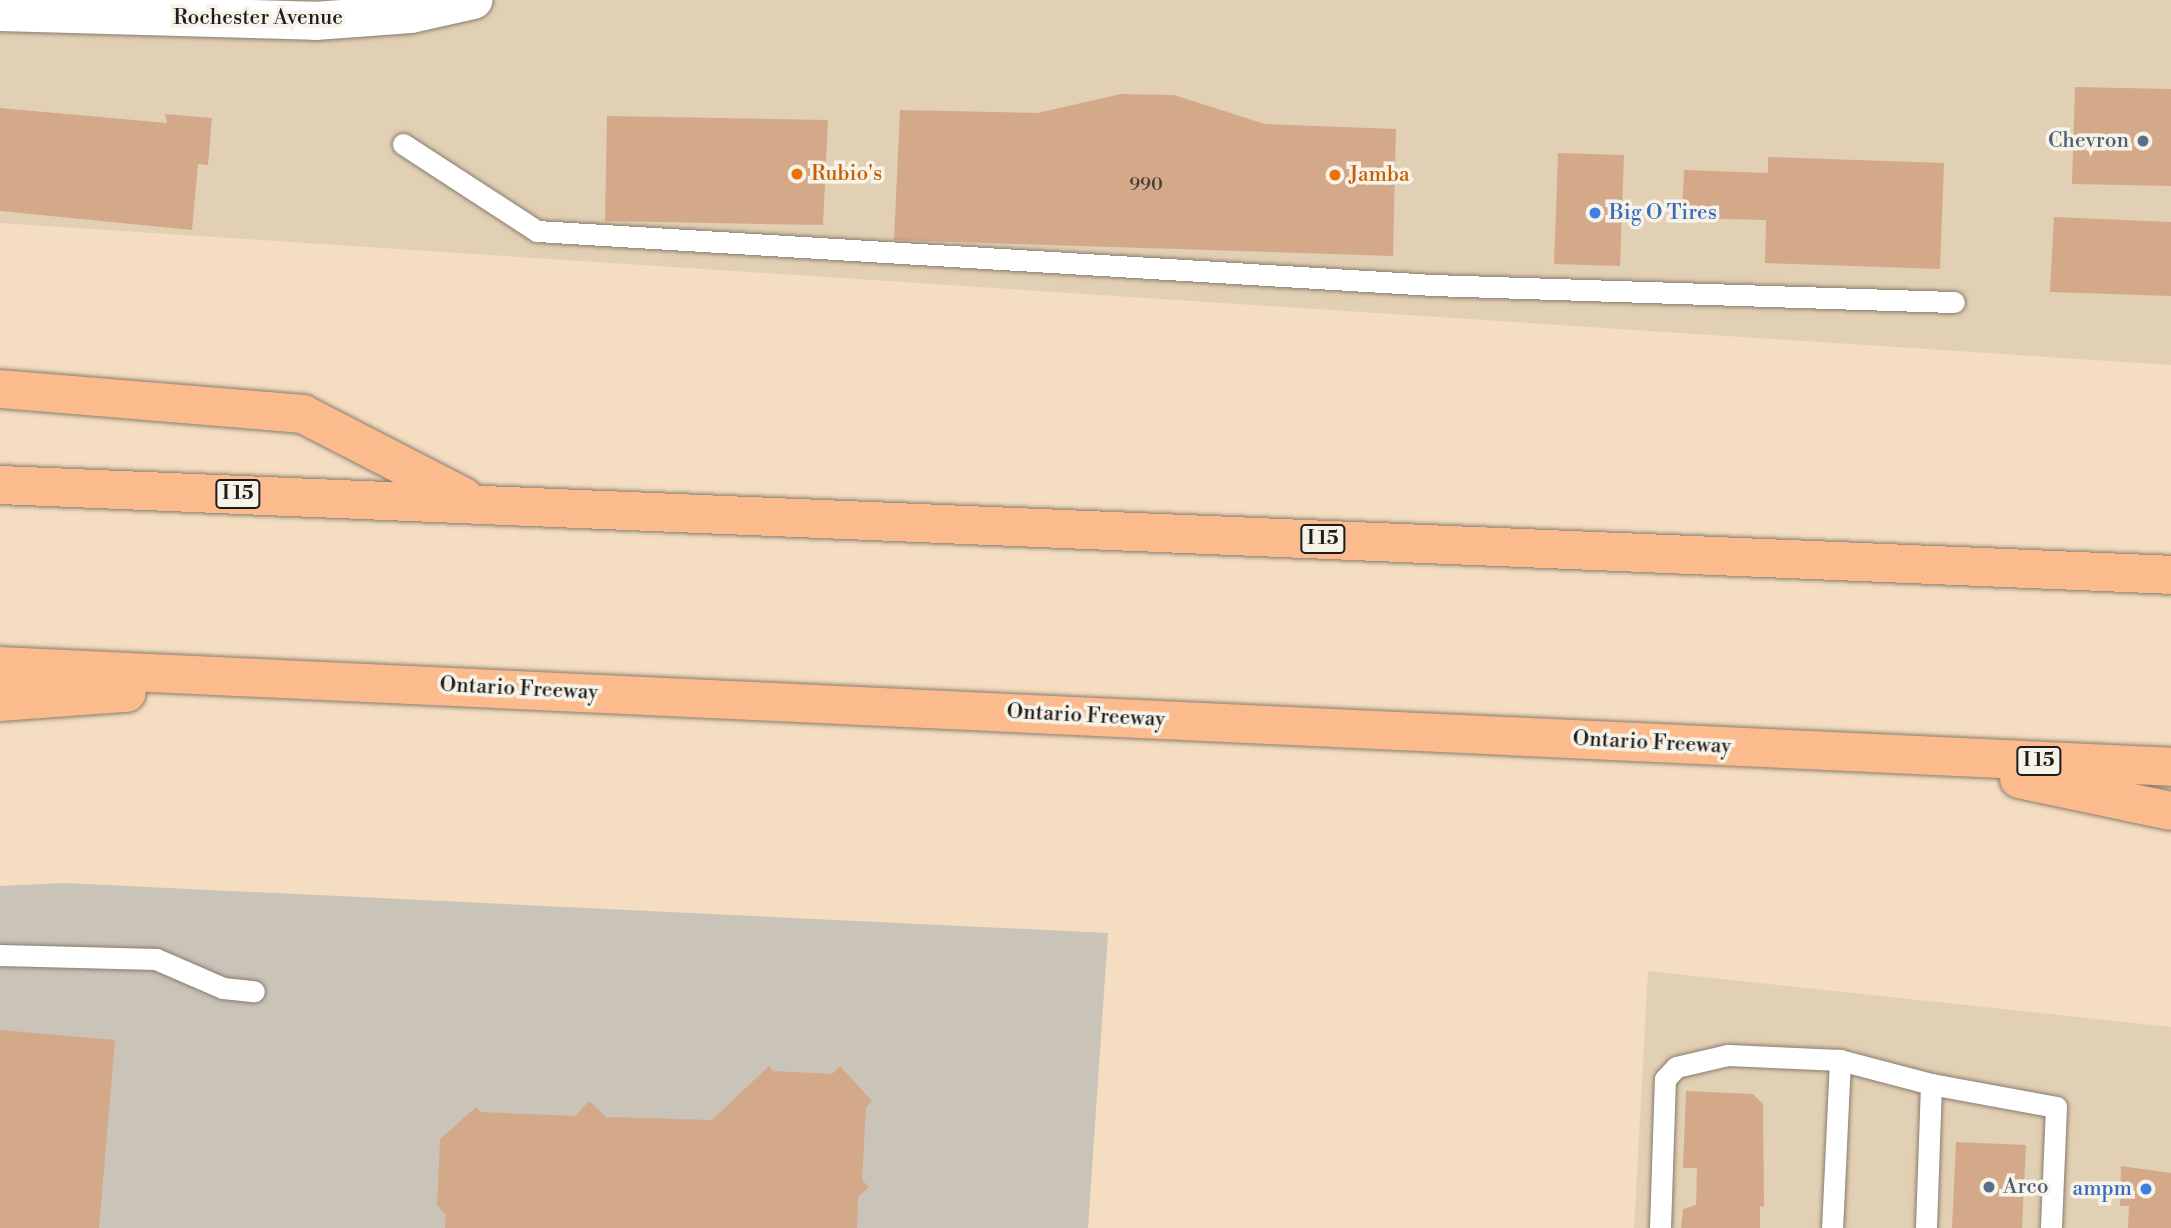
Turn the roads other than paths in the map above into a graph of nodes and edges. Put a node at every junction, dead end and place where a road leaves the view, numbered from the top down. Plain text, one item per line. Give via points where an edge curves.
1 (473, 0) edge
2 (0, 12) edge
3 (403, 144) dead end
4 (1954, 302) dead end
5 (0, 389) edge
6 (0, 485) edge
7 (475, 503) junction
8 (2171, 575) edge
9 (0, 666) edge
10 (311, 679) junction
11 (0, 702) edge
12 (1907, 755) junction
13 (2171, 767) edge
14 (2171, 811) edge
15 (0, 955) edge
16 (254, 991) dead end
17 (1840, 1060) junction
18 (1931, 1084) junction
19 (1660, 1228) edge
20 (1832, 1228) edge
21 (1926, 1228) edge
22 (2051, 1228) edge

1 - 2 street, Rochester Avenue via 411,14 315,22
3 - 4 lane via 537,230 1432,285
5 - 7 highway via 303,414
6 - 7 highway, I 15
7 - 8 highway, I 15
9 - 10 highway, Ontario Freeway / I 15
10 - 11 highway
10 - 12 highway, Ontario Freeway / I 15
12 - 13 highway, Ontario Freeway / I 15
12 - 14 highway
15 - 16 lane via 156,959 223,988
17 - 18 lane
17 - 19 lane via 1728,1055 1676,1067 1665,1079
17 - 20 lane
18 - 21 lane
18 - 22 lane via 2056,1107

